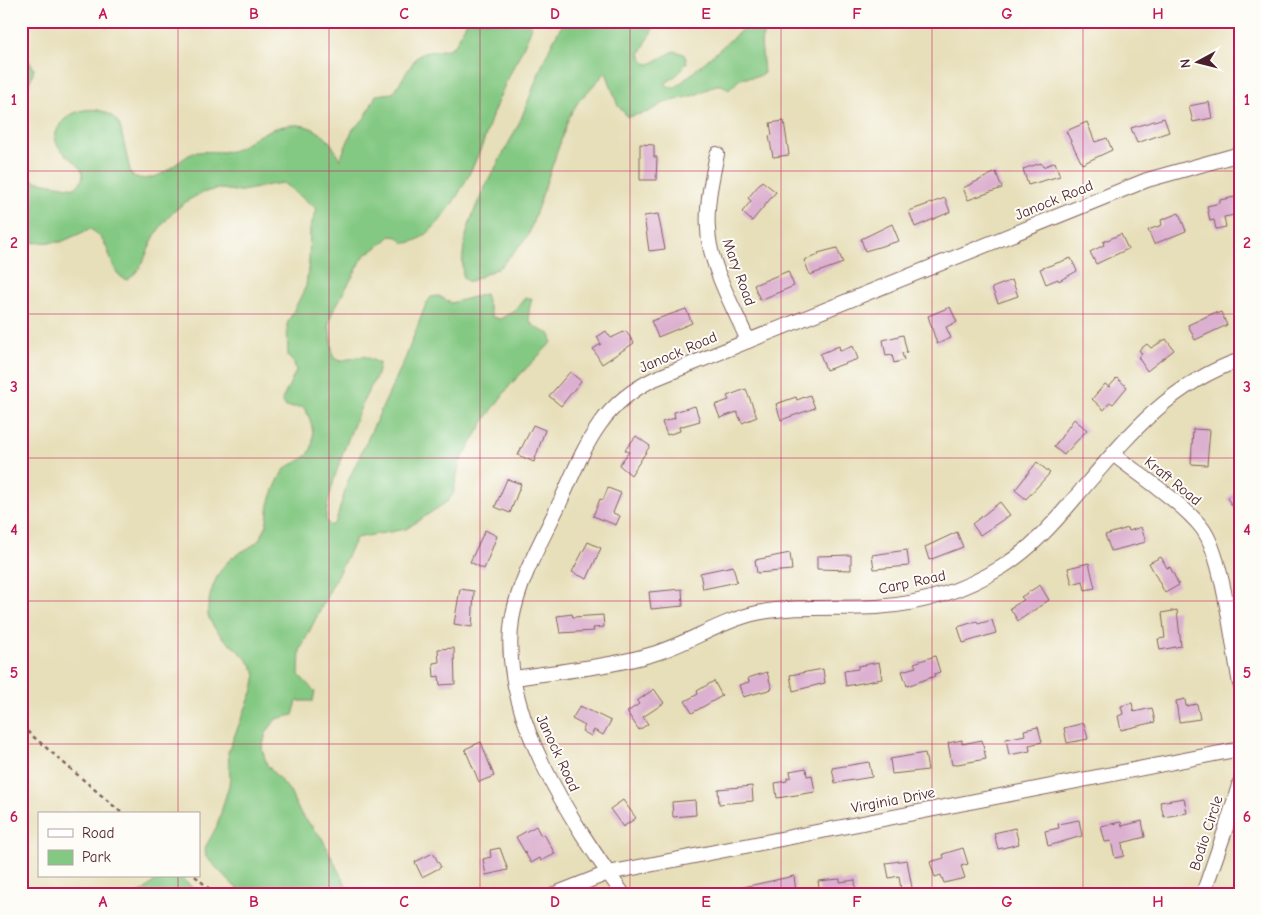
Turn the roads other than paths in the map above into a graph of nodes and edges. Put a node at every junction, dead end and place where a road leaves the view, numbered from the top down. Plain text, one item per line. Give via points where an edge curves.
1 (717, 154) dead end
2 (1240, 154) edge
3 (748, 341) junction
4 (1240, 360) edge
5 (1113, 454) junction
6 (514, 678) junction
7 (1240, 684) edge
8 (1240, 749) edge
9 (1240, 782) edge
10 (608, 873) junction
11 (556, 894) edge
12 (623, 894) edge
13 (1203, 894) edge

1 - 3 street, Mary Road via 710,185 708,231 716,264
2 - 3 street, Janock Road via 1147,180
3 - 6 street, Janock Road via 644,384 619,401 600,422 584,448 519,596 512,620
4 - 5 street, Carp Road via 1185,386 1142,421
5 - 6 street, Carp Road via 1048,530 1021,553 985,576 943,594 885,606 788,609 755,614 651,655
5 - 7 street, Kraft Road via 1192,516 1203,529 1216,558
6 - 10 street, Janock Road via 540,758 564,804
8 - 10 street, Virginia Drive
9 - 13 street, Bodio Circle
10 - 11 street, Virginia Drive
10 - 12 street

